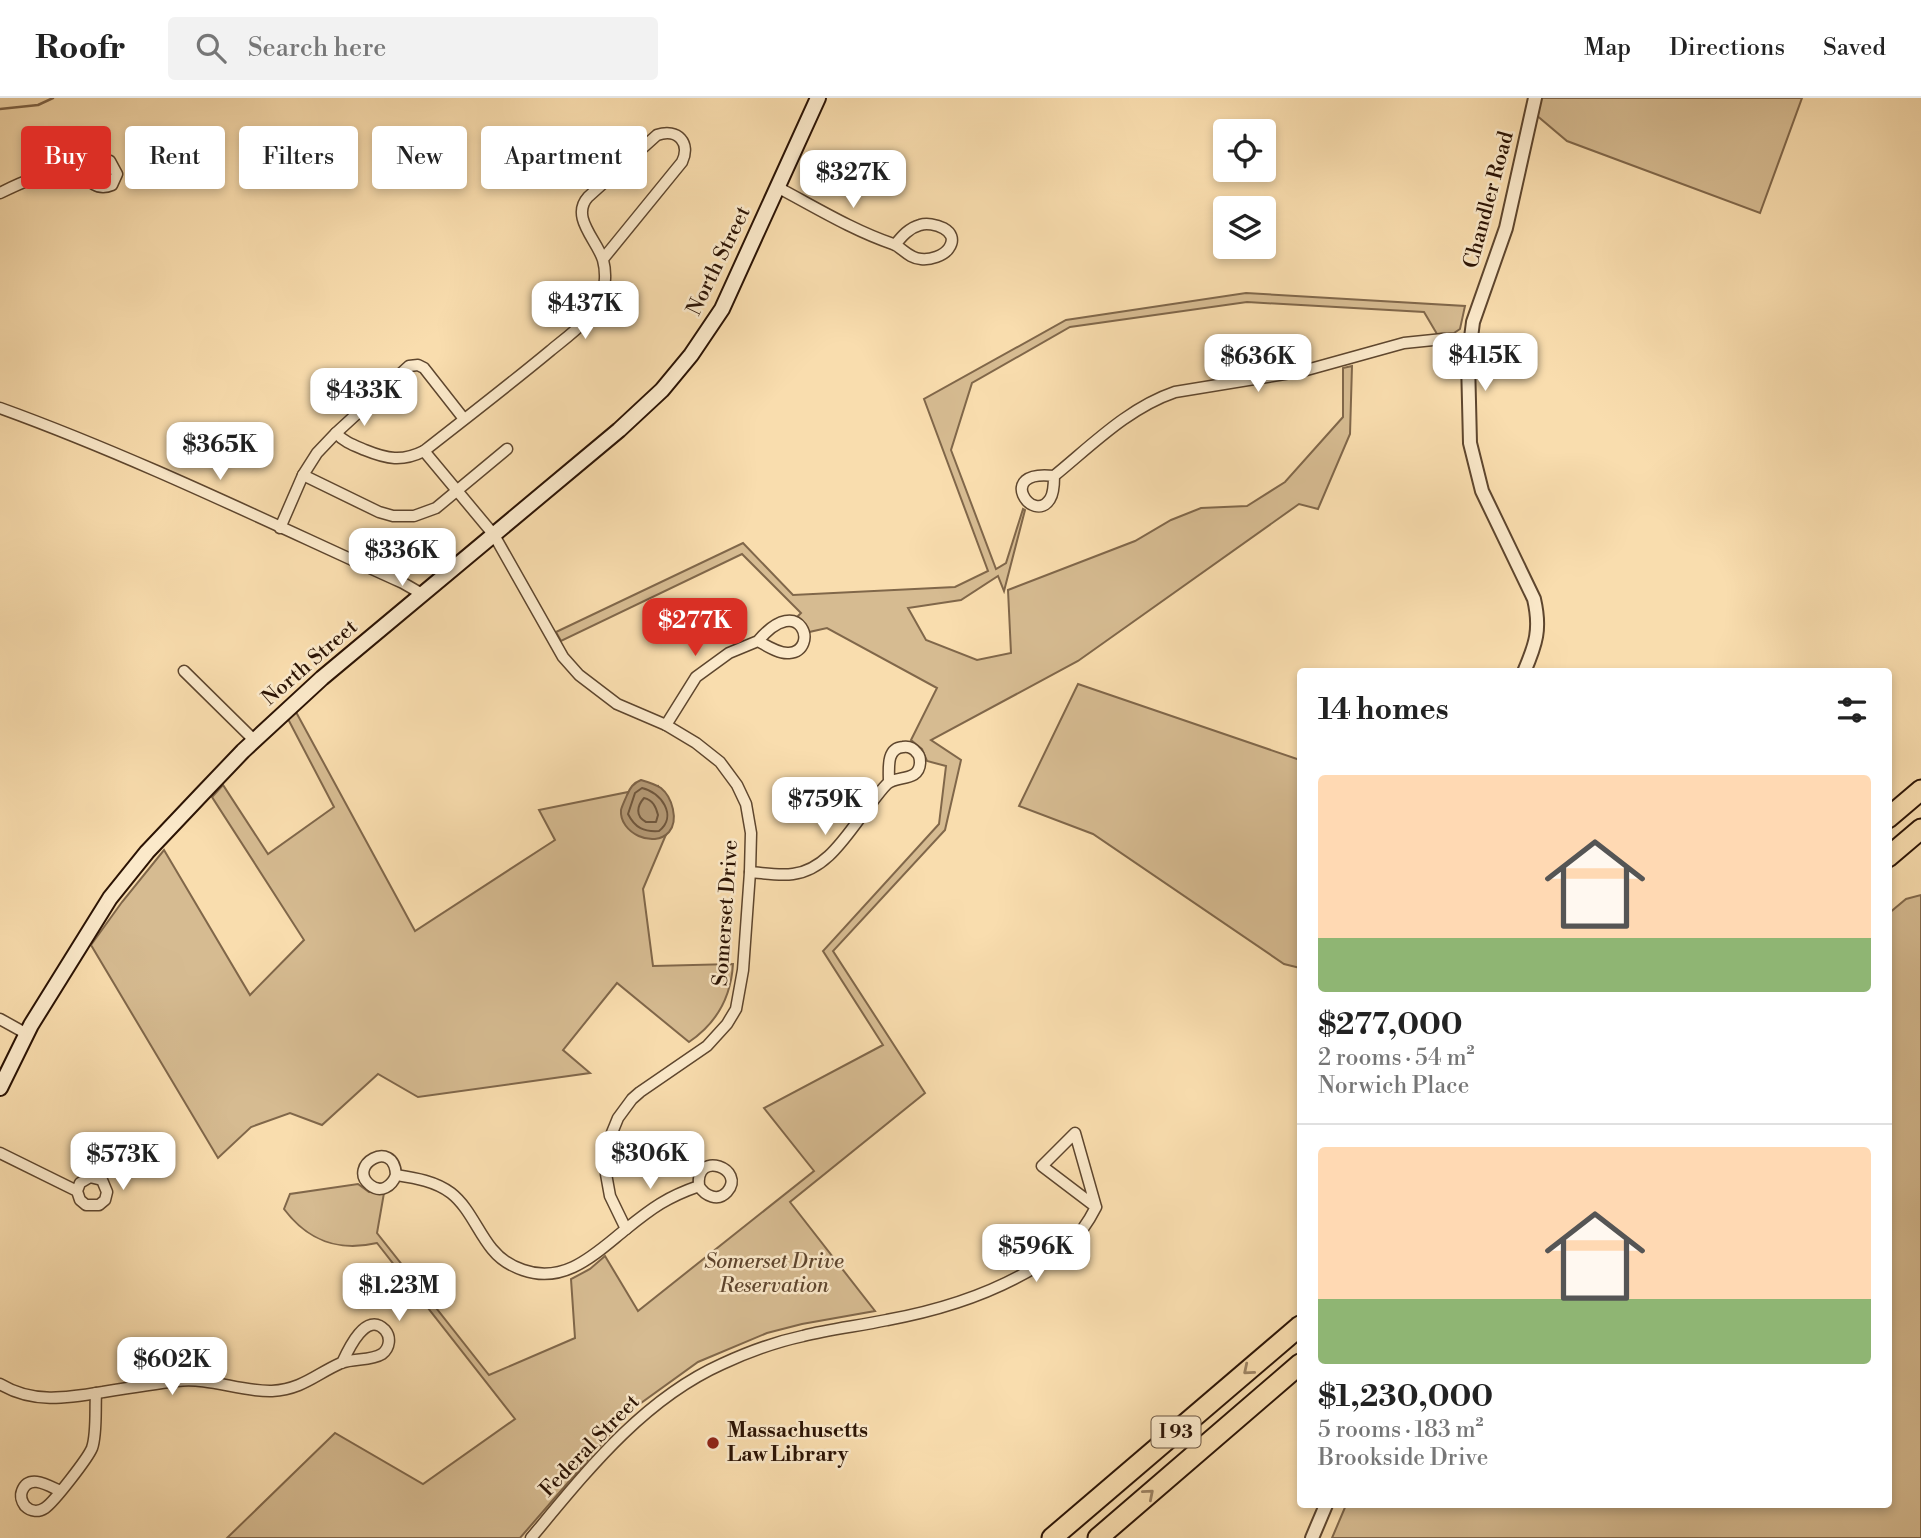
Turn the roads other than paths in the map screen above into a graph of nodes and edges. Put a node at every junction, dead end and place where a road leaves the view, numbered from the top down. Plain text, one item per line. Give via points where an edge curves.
1 (818, 98) edge
2 (1535, 98) edge
3 (21, 182) edge
4 (777, 187) junction
5 (0, 193) edge
6 (895, 245) junction
7 (603, 260) junction
8 (1470, 343) junction
9 (0, 408) edge
10 (464, 419) junction
11 (336, 433) junction
12 (507, 449) dead end
13 (424, 451) junction
14 (303, 475) junction
15 (1054, 476) dead end
16 (457, 491) junction
17 (280, 528) junction
18 (494, 535) junction
19 (422, 594) junction
20 (758, 641) junction
21 (1526, 668) edge
22 (184, 671) dead end
23 (666, 725) junction
24 (254, 740) junction
25 (889, 782) dead end
26 (1921, 790) edge
27 (1892, 815) edge
28 (1921, 830) edge
29 (1892, 854) edge
30 (750, 872) junction
31 (0, 1019) edge
32 (27, 1034) junction
33 (0, 1088) edge
34 (0, 1153) edge
35 (396, 1175) dead end
36 (699, 1186) dead end
37 (77, 1191) dead end
38 (1096, 1207) junction
39 (626, 1229) junction
40 (1297, 1329) edge
41 (342, 1363) junction
42 (1297, 1367) edge
43 (0, 1384) edge
44 (96, 1393) junction
45 (60, 1491) dead end
46 (1325, 1508) edge
47 (531, 1538) edge
48 (1052, 1538) edge
49 (1098, 1538) edge
50 (1312, 1538) edge

1 - 4 main road, North Street
2 - 8 street, Chandler Road via 1506,228 1481,296
3 - 5 street
4 - 6 street
4 - 18 main road, North Street via 722,309 691,355 619,430
6 - 6 street via 912,228 927,223 944,228 952,239 948,250 932,258 912,257
7 - 7 street via 582,216 584,202 657,135 678,136 685,148 682,162
7 - 10 street via 605,283 592,313
8 - 15 street via 1443,339 1404,343 1303,371 1175,392 1133,412
8 - 21 street, Chandler Road via 1469,434 1474,461 1482,491 1538,616 1537,639
9 - 17 street via 68,433
10 - 11 street via 424,368 415,365
10 - 13 street
11 - 13 street via 347,443 383,457 402,459
11 - 14 street
12 - 16 street
13 - 16 street, Somerset Drive
14 - 16 street via 379,512 400,517 429,512
14 - 17 street
16 - 18 street, Somerset Drive
17 - 19 street
18 - 19 main road, North Street
18 - 23 street, Somerset Drive via 563,657 579,675 617,704
19 - 24 main road, North Street
20 - 20 street via 787,620 800,625 805,637 800,649 787,654
20 - 23 street via 729,653 696,677
22 - 24 street
23 - 30 street, Somerset Drive via 720,762 737,785 751,833
24 - 32 main road, North Street via 147,852 110,898
25 - 30 street via 816,866 794,874
26 - 27 highway
28 - 29 highway
30 - 39 street, Somerset Drive via 736,1009 707,1046 632,1099 613,1129 607,1151 607,1185
31 - 32 street
32 - 33 main road, North Street
34 - 37 street
35 - 39 street via 428,1181 450,1193 499,1256 528,1272 550,1274 571,1269
36 - 39 street via 671,1196
38 - 38 street via 1042,1166 1075,1133 1082,1158
38 - 47 street, Federal Street via 1081,1232 1058,1252 983,1292 918,1313 776,1343 697,1377 629,1428
40 -> 48 highway, I 93
41 - 41 street via 383,1353 389,1346 386,1332 378,1326 363,1330
41 - 44 street via 307,1382 279,1390 195,1380
49 -> 42 highway, I 93
43 - 44 street via 44,1399
44 - 45 street via 92,1448
46 - 50 street

